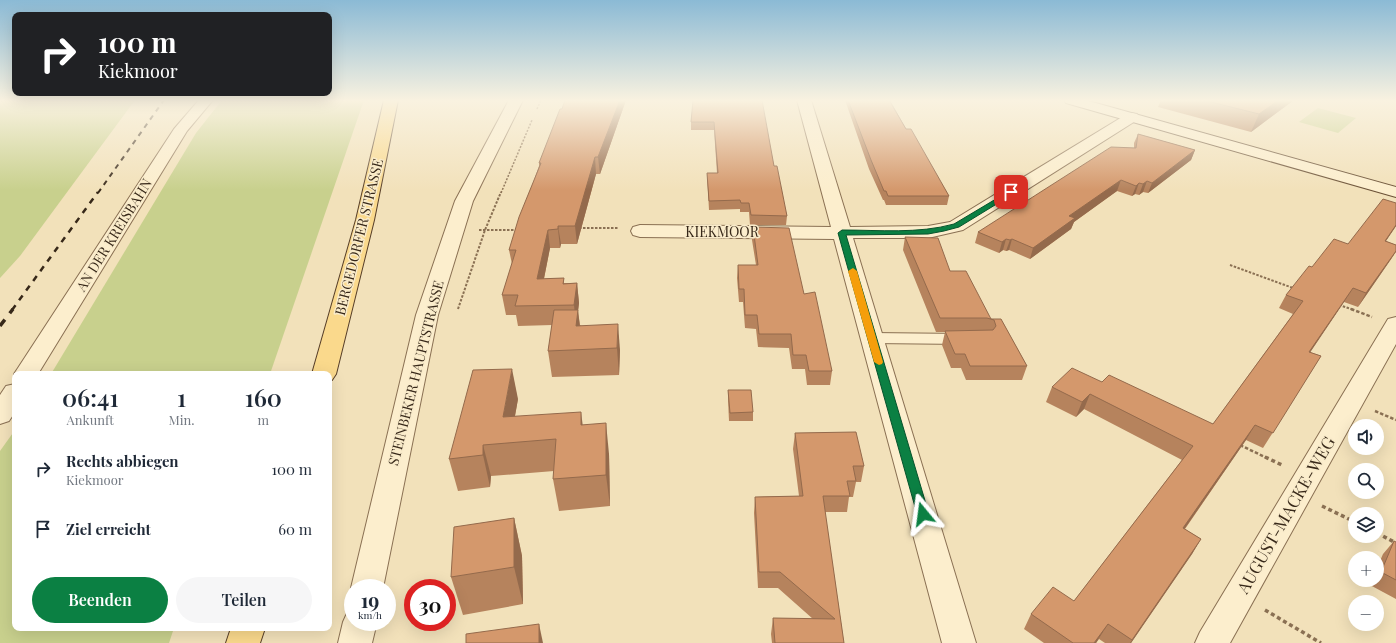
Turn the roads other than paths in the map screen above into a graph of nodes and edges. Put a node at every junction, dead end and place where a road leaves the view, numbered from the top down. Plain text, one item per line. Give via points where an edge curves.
1 (180, 130) edge
2 (384, 130) edge
3 (501, 130) edge
4 (813, 130) edge
5 (1111, 130) edge
6 (1178, 130) edge
7 (1396, 192) edge
8 (640, 231) road end
9 (842, 233) junction
10 (1396, 325) edge
11 (872, 338) junction
12 (976, 339) edge
13 (28, 371) edge
14 (325, 371) edge
15 (12, 397) edge
16 (0, 415) edge
17 (369, 579) edge
18 (247, 631) edge
19 (358, 631) edge
20 (243, 643) edge
21 (355, 643) edge
22 (959, 643) edge
23 (1212, 643) edge

1 - 13 street, AN DER KREISBAHN
2 - 14 main road, BERGEDORFER STRASSE via 365,220
3 - 17 street, STEINBEKER HAUPTSTRASSE via 464,201 427,315
4 - 9 street
5 - 9 street, KIEKMOOR via 956,226 928,232
6 - 7 street
8 - 9 street, KIEKMOOR
9 - 11 street
10 - 23 street, AUGUST-MACKE-WEG via 1238,594
11 - 12 lane
11 - 22 street
15 - 16 street
18 - 20 main road
19 - 21 street

